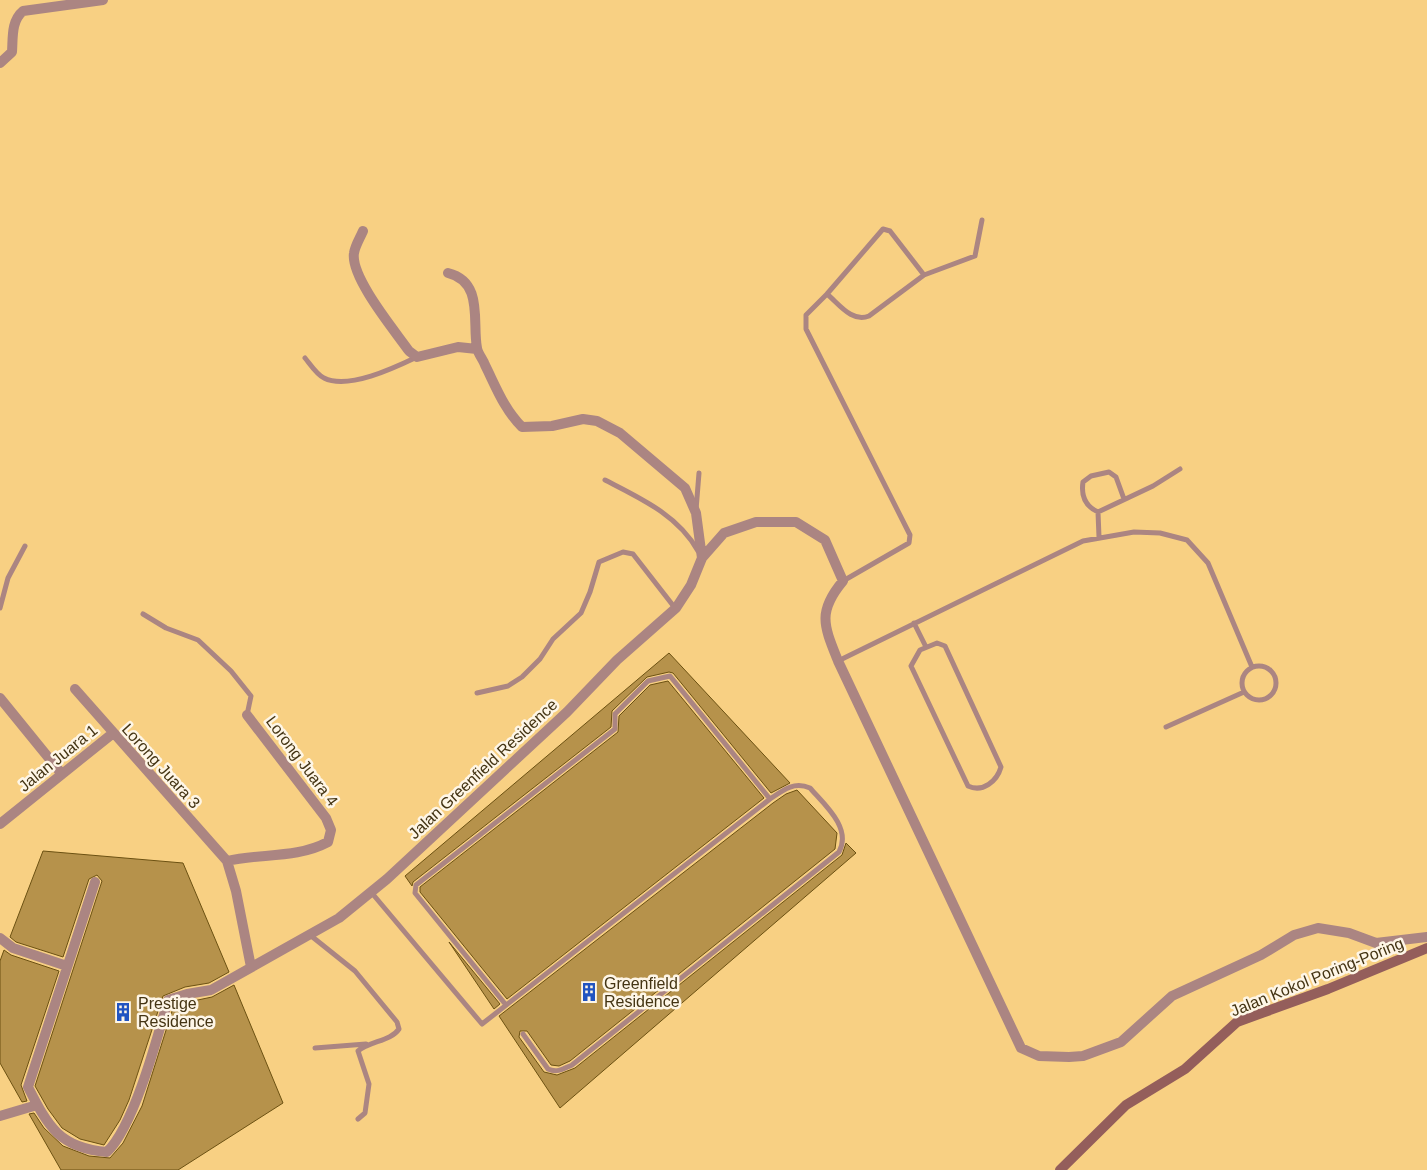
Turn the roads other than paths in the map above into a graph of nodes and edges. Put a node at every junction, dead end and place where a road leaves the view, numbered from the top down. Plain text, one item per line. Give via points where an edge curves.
1 (103, 0) edge
2 (0, 63) edge
3 (982, 220) dead end
4 (362, 231) dead end
5 (448, 273) dead end
6 (924, 276) junction
7 (827, 294) junction
8 (477, 349) junction
9 (417, 357) junction
10 (305, 358) dead end
11 (1180, 468) dead end
12 (699, 473) dead end
13 (605, 480) dead end
14 (1124, 499) junction
15 (1098, 512) junction
16 (696, 513) junction
17 (1100, 537) junction
18 (25, 546) dead end
19 (702, 558) junction
20 (843, 581) junction
21 (0, 608) edge
22 (676, 608) junction
23 (143, 614) dead end
24 (914, 623) junction
25 (926, 647) junction
26 (838, 661) junction
27 (1252, 667) junction
28 (75, 689) dead end
29 (477, 692) dead end
30 (1244, 692) junction
31 (0, 698) edge
32 (248, 715) joint
33 (1166, 726) dead end
34 (112, 734) junction
35 (61, 773) junction
36 (770, 799) junction
37 (0, 824) edge
38 (227, 861) junction
39 (95, 882) dead end
40 (370, 891) junction
41 (309, 935) junction
42 (1427, 937) edge
43 (0, 938) edge
44 (1427, 948) edge
45 (66, 966) junction
46 (251, 967) junction
47 (506, 1005) junction
48 (523, 1034) dead end
49 (366, 1044) junction
50 (315, 1048) dead end
51 (37, 1105) junction
52 (0, 1116) edge
53 (358, 1119) dead end
54 (1060, 1170) edge

1 - 2 street via 23,11 16,16 12,52
3 - 6 lane via 975,256
4 - 9 street via 354,263 363,285 409,351
5 - 8 street via 459,276 468,286 477,322
6 - 7 lane via 862,319 852,316
6 - 7 lane via 890,231 883,229
7 - 20 lane via 806,315 804,324 910,535 909,543
8 - 9 street via 458,347
8 - 16 street via 502,401 522,427 552,426 583,419 597,421 620,433 685,488
9 - 10 lane via 389,370 349,381 323,378
11 - 14 lane via 1154,486
12 - 16 lane
13 - 19 lane via 648,502 679,525
14 - 15 lane
14 - 15 lane via 1116,478 1109,472 1091,476 1083,482 1083,498 1090,508
15 - 17 lane
16 - 19 street
17 - 24 lane via 1066,548
17 - 27 lane via 1134,532 1160,533 1187,540 1208,563
18 - 21 lane via 8,578
19 - 20 street via 724,533 756,522 796,522 824,540
19 - 22 street, Jalan Greenfield Residence via 691,585
20 - 26 street via 830,596 826,611 826,630
22 - 29 lane via 633,554 623,552 604,559 596,566 581,613 553,639 540,660 508,686
22 - 40 street, Jalan Greenfield Residence via 617,660 568,712 499,776
23 - 32 lane via 166,628 198,640 213,652 251,696
24 - 25 lane
24 - 26 lane
25 - 25 lane via 913,659 911,666 968,786 983,787 999,776 1001,767 945,646 938,643
26 - 42 street via 1021,1048 1039,1056 1069,1057 1083,1056 1121,1042 1172,996 1261,955 1294,935 1318,928 1349,933 1376,943
27 - 30 lane via 1244,673 1241,682
27 - 30 lane via 1262,666 1271,670 1276,688 1261,700 1251,699
28 - 34 street, Lorong Juara 3
30 - 33 lane
31 - 35 street
32 - 38 street, Lorong Juara 4 via 326,818 331,830 328,842 312,851 247,856
34 - 35 street, Jalan Juara 1
34 - 38 street, Lorong Juara 3
35 - 37 street, Jalan Juara 1
36 - 47 lane
36 - 47 lane via 670,676 648,681 615,714 615,729 416,885 415,893
36 - 48 lane via 789,786 810,788 842,829 843,844 839,852 572,1065 561,1070 548,1069
38 - 46 street
39 - 45 street
40 - 41 street, Jalan Greenfield Residence via 339,918
40 - 47 lane via 482,1024
41 - 46 street, Jalan Greenfield Residence
41 - 49 lane via 355,971 397,1022 399,1029 395,1034
43 - 45 street via 13,948
44 - 54 main road, Jalan Kokol Poring-Poring via 1238,1022 1185,1069 1126,1106
45 - 51 street via 28,1087
46 - 51 street, Jalan Greenfield Residence via 211,990 168,1000 139,1090 117,1142 107,1152 90,1151 69,1144 46,1121
49 - 50 lane
49 - 53 lane via 358,1050 369,1084 368,1102 366,1113
51 - 52 street

